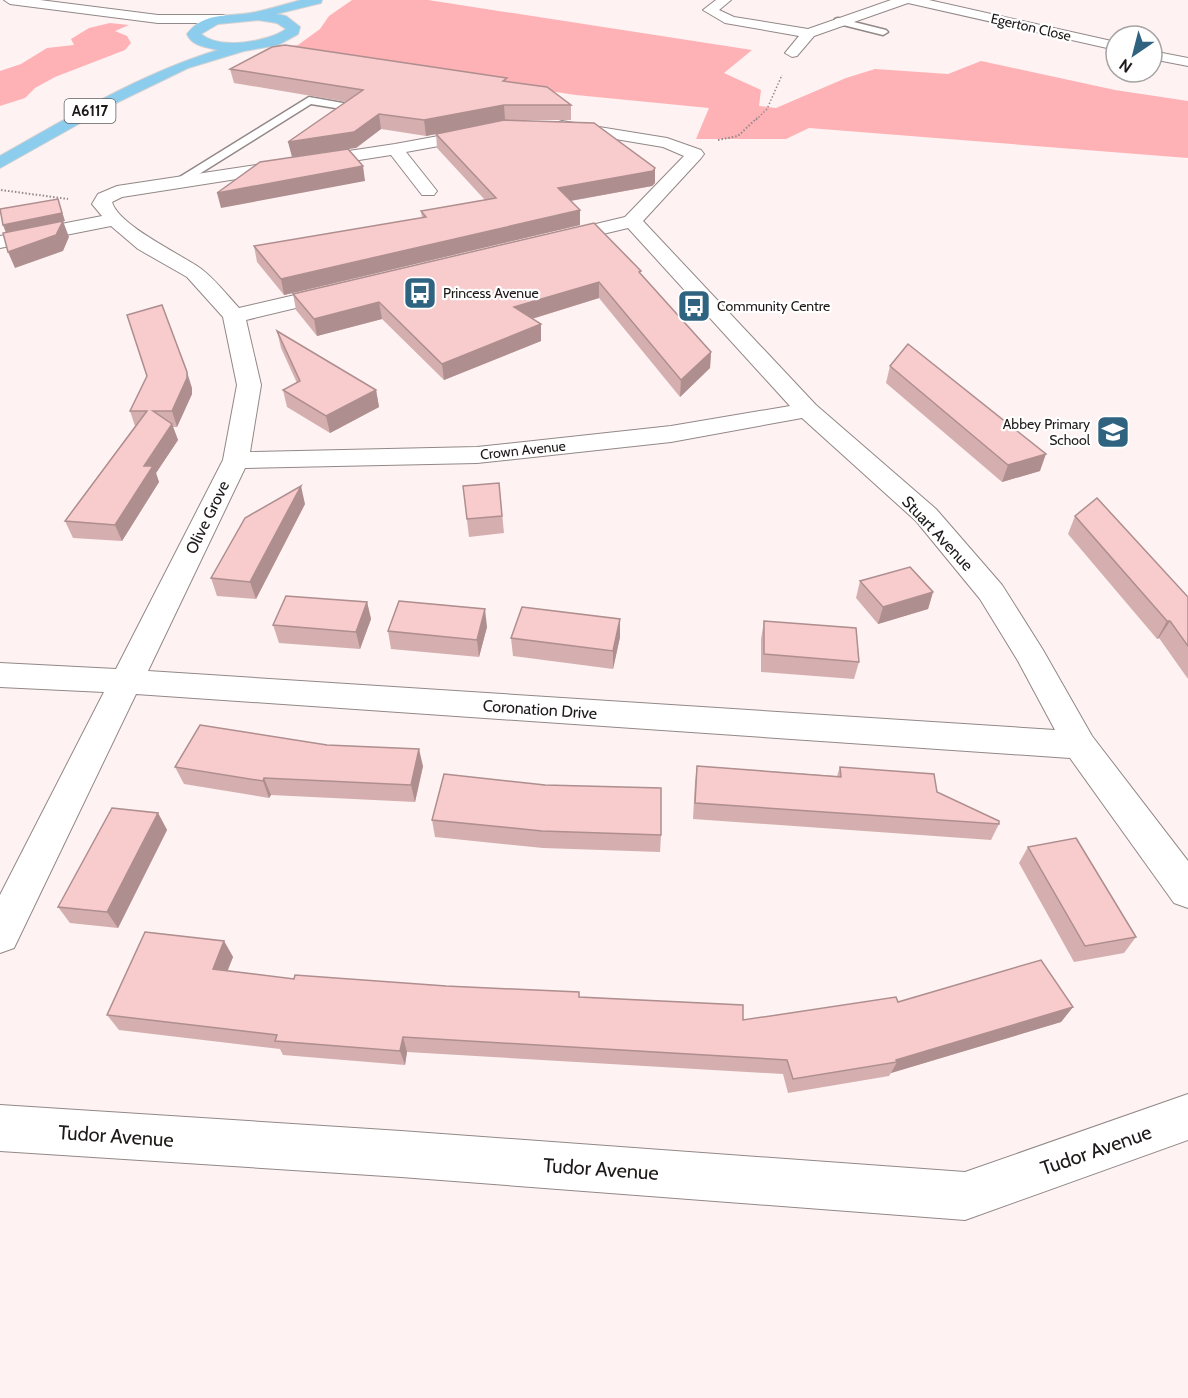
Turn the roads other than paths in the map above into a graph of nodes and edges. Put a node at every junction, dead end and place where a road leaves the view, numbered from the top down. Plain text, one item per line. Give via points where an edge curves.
1 (10, 0) edge
2 (315, 0) edge
3 (725, 0) edge
4 (903, 0) edge
5 (912, 0) edge
6 (250, 16) junction
7 (224, 19) junction
8 (158, 20) junction
9 (838, 21) junction
10 (290, 23) junction
11 (883, 32) dead end
12 (809, 33) junction
13 (199, 38) junction
14 (1104, 43) edge
15 (244, 46) junction
16 (792, 53) road end
17 (1164, 57) edge
18 (1188, 62) edge
19 (183, 65) junction
20 (354, 108) edge
21 (545, 126) edge
22 (496, 129) edge
23 (395, 149) junction
24 (0, 163) edge
25 (176, 183) junction
26 (428, 191) dead end
27 (115, 219) junction
28 (632, 221) junction
29 (0, 242) edge
30 (541, 243) edge
31 (359, 286) edge
32 (234, 316) junction
33 (807, 410) junction
34 (236, 460) junction
35 (0, 675) edge
36 (126, 681) junction
37 (1080, 745) junction
38 (1188, 891) edge
39 (0, 935) edge
40 (1188, 1117) edge
41 (0, 1128) edge

1 - 8 street
2 - 6 main road, A6117
2 - 10 main road, A6117
3 - 12 street via 710,10 730,20
4 - 9 street
5 - 14 street, Egerton Close
6 - 7 main road, A6117
6 - 10 main road, A6117
7 - 8 street
7 - 13 main road, A6117 via 204,25
8 - 13 street
9 - 11 lane
9 - 12 street
10 - 15 main road, A6117 via 293,31 288,35
12 - 16 street
13 - 15 main road, A6117 via 220,46
13 - 19 main road, A6117
15 - 19 main road, A6117
17 - 18 street
19 - 24 main road, A6117 via 110,100
20 - 25 lane via 309,100
21 - 28 street via 576,127 666,143 695,154
22 - 23 street
23 - 25 street
23 - 26 street
25 - 27 street via 117,192 105,198 101,204
27 - 29 street
27 - 32 street via 145,245 194,273
28 - 30 street
28 - 33 street, Stuart Avenue
31 - 32 street
32 - 34 street, Olive Grove via 249,385
33 - 34 street, Crown Avenue via 671,434 477,455
33 - 37 street, Stuart Avenue via 926,515 991,592
34 - 36 street, Olive Grove
35 - 36 street, Coronation Drive
36 - 37 street, Coronation Drive
36 - 39 street, Olive Grove
37 - 38 street, Stuart Avenue
40 - 41 street, Tudor Avenue via 965,1196

